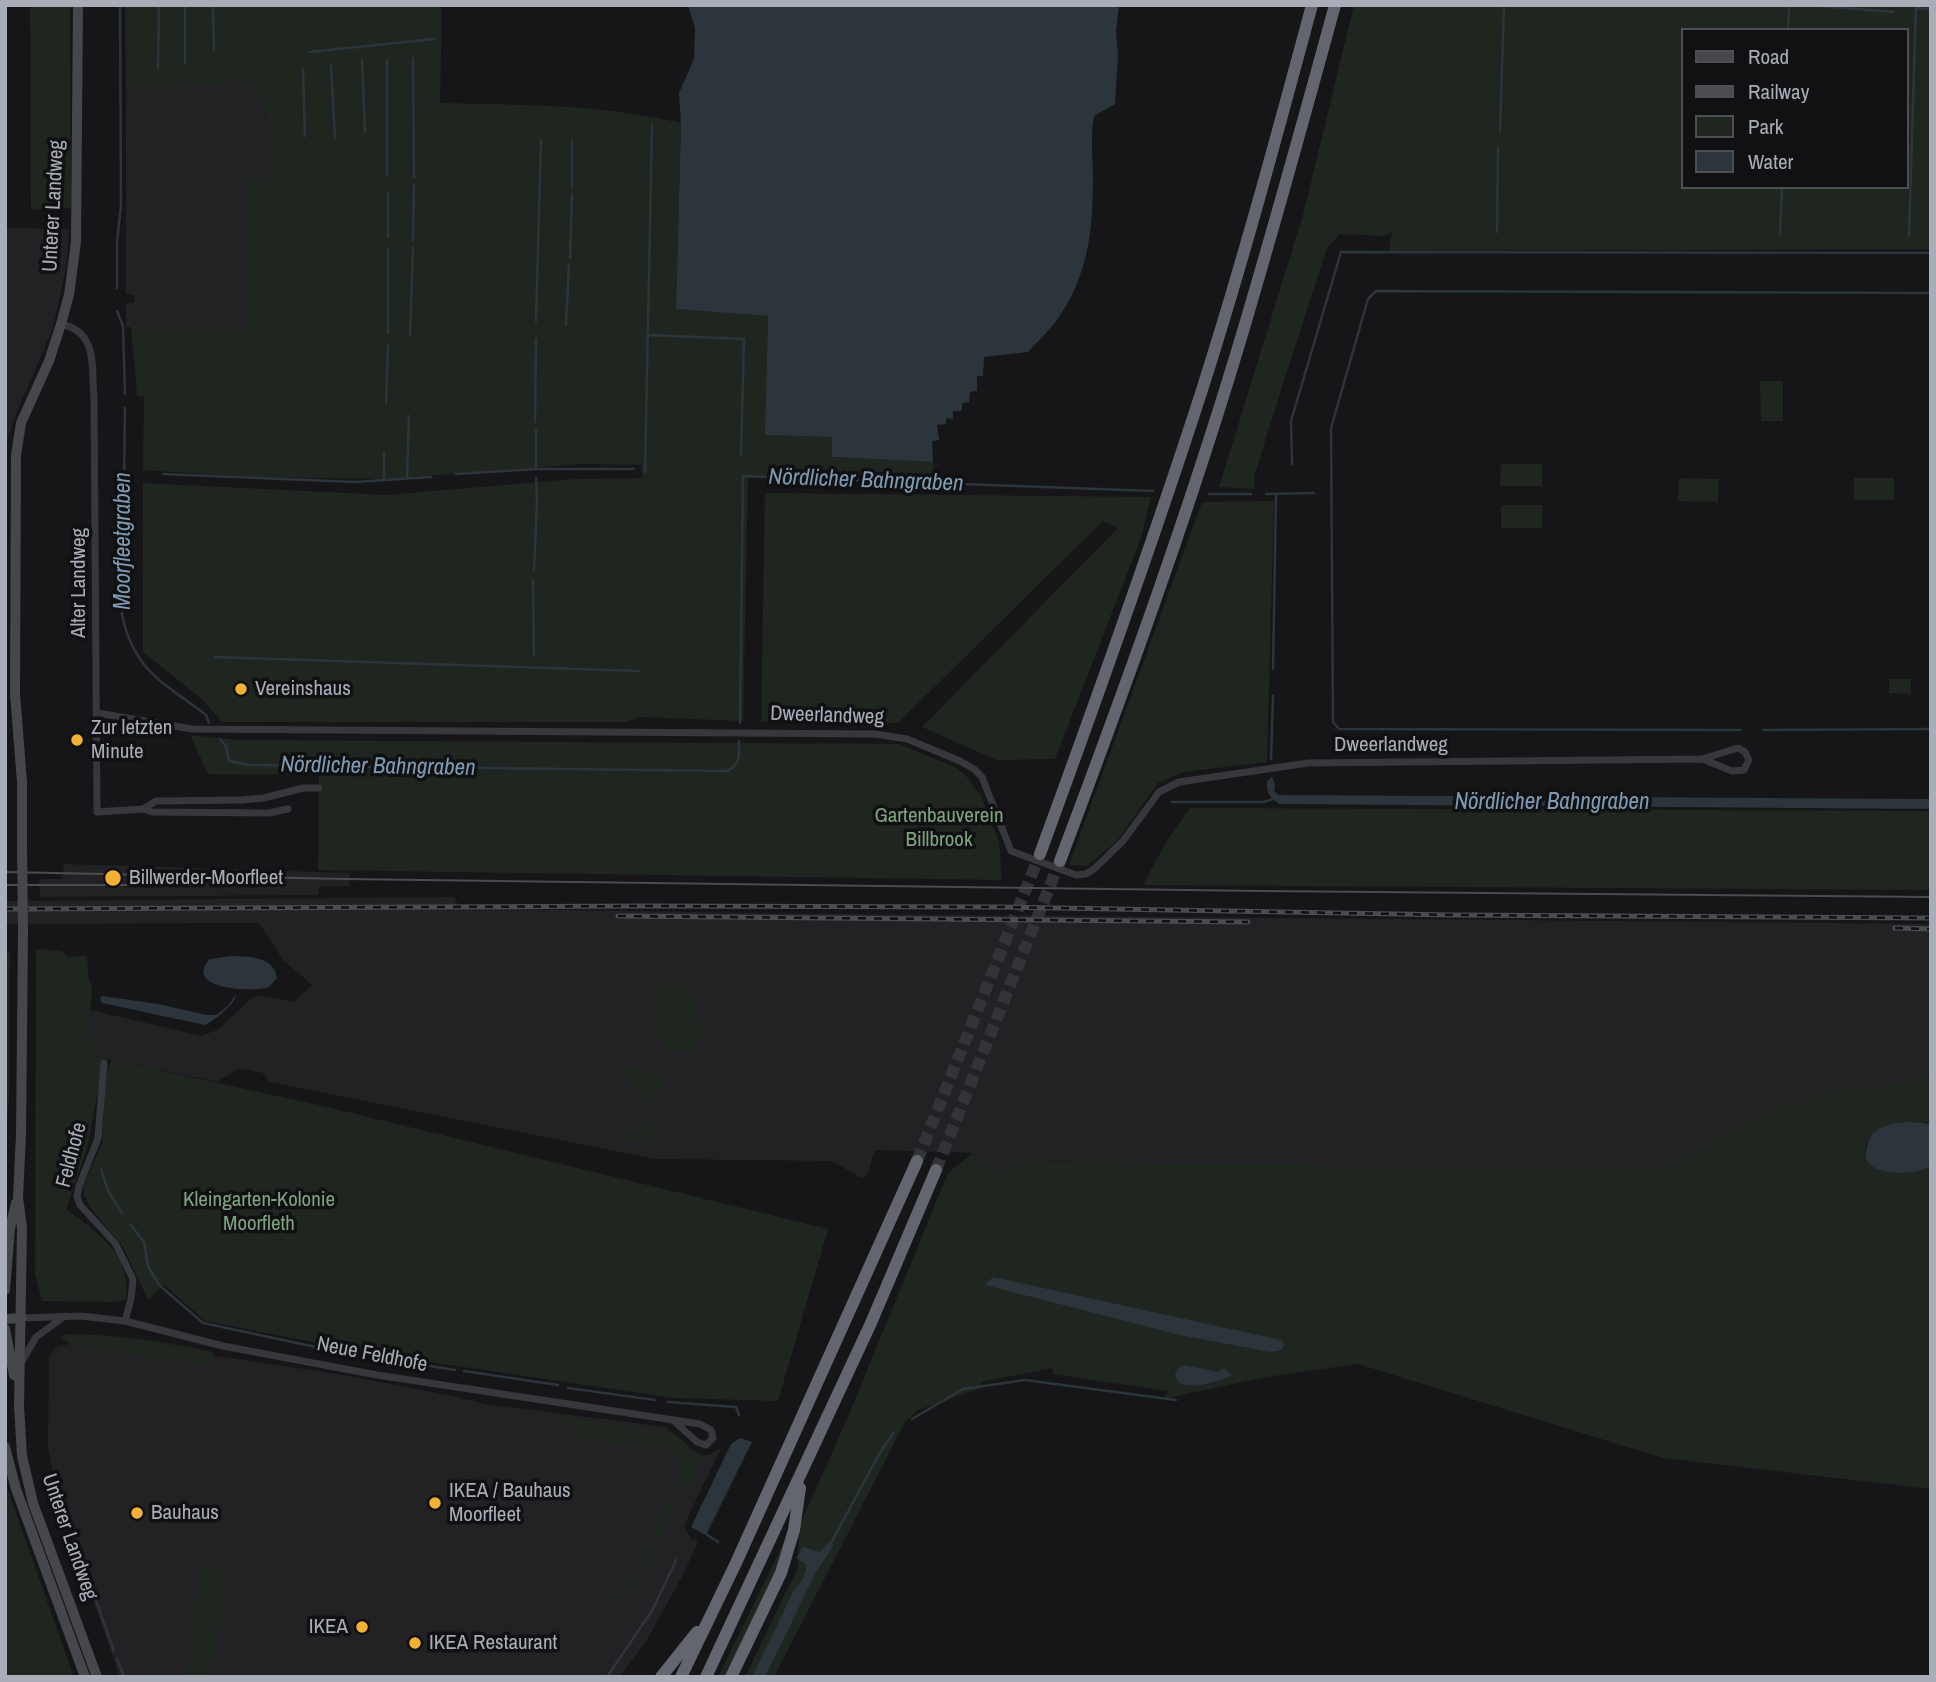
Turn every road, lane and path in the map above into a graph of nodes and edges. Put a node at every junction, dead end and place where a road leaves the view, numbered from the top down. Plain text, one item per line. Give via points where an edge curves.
1 (78, 5) edge
2 (1312, 5) edge
3 (1335, 5) edge
4 (61, 324) junction
5 (10, 478) edge
6 (97, 713) junction
7 (1702, 759) junction
8 (319, 788) dead end
9 (288, 808) dead end
10 (143, 809) junction
11 (1040, 854) tunnel mouth
12 (1060, 862) tunnel mouth
13 (104, 1063) dead end
14 (917, 1161) tunnel mouth
15 (936, 1170) tunnel mouth
16 (18, 1197) junction
17 (5, 1290) edge
18 (65, 1316) junction
19 (22, 1318) junction
20 (5, 1320) edge
21 (125, 1321) junction
22 (5, 1329) edge
23 (20, 1367) junction
24 (19, 1406) junction
25 (674, 1421) junction
26 (5, 1447) edge
27 (803, 1472) junction
28 (711, 1616) junction
29 (85, 1677) edge
30 (97, 1677) edge
31 (661, 1677) edge
32 (681, 1677) edge
33 (706, 1677) edge
34 (731, 1677) edge

1 - 4 main road, Unterer Landweg via 76,242
2 - 11 highway via 1201,391
3 - 12 highway via 1217,412 1161,585
4 - 5 main road, Unterer Landweg via 21,423
4 - 6 street, Alter Landweg via 81,332 90,355
5 - 16 main road, Unterer Landweg, bridge via 15,694 22,782
6 - 7 street, Dweerlandweg via 192,729 892,735 974,769 982,777 1011,851 1076,875 1094,869 1123,841 1159,792 1179,782 1308,763
6 - 10 street, Alter Landweg via 97,812
7 - 7 street, Dweerlandweg via 1736,772 1744,770 1749,760 1738,748
8 - 10 street, Alter Landweg via 241,800 156,801
9 - 10 street, Alter Landweg via 269,813
13 - 21 street, Feldhofe via 98,1138 77,1197 115,1243 133,1279
14 - 28 highway
15 - 27 highway
16 - 17 main road, Unterer Landweg via 10,1228
16 - 19 main road, Unterer Landweg
18 - 19 street, Neue Feldhofe
18 - 21 street, Neue Feldhofe
18 - 23 street via 36,1337
19 - 20 main road
19 - 23 main road, Unterer Landweg
21 - 25 street, Neue Feldhofe via 223,1346 377,1375
22 - 24 main road
23 - 24 main road, Unterer Landweg
24 - 30 main road, Unterer Landweg via 22,1457 33,1503
25 - 25 street, Neue Feldhofe via 699,1444 706,1445 713,1438 708,1427
26 - 29 main road, Unterer Landweg
27 - 33 highway
27 - 34 highway via 794,1530 780,1573
28 - 31 highway
28 - 32 highway

